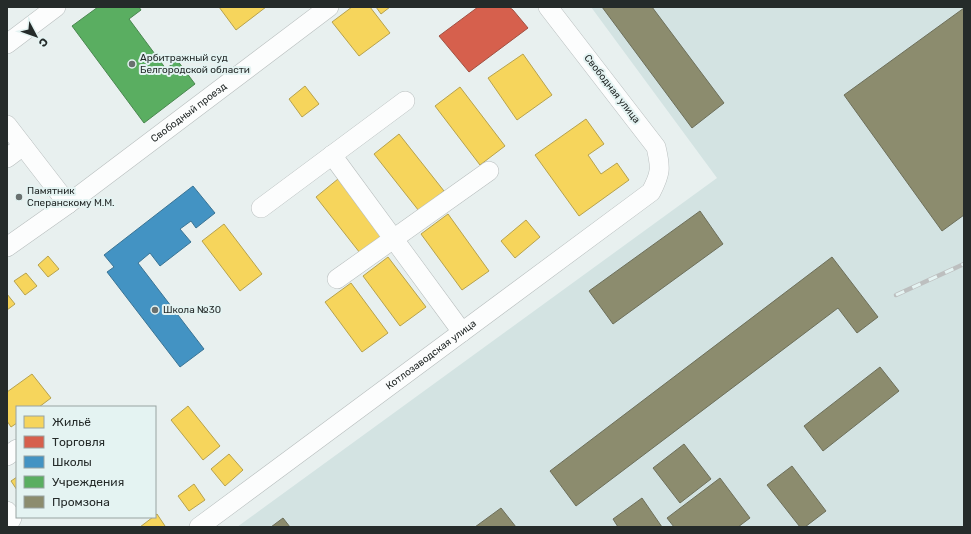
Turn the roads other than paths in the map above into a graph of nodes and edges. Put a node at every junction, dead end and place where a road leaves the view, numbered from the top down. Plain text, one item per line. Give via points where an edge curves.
1 (56, 7) edge
2 (329, 7) edge
3 (548, 7) edge
4 (7, 44) edge
5 (405, 102) dead end
6 (7, 125) edge
7 (23, 146) junction
8 (332, 155) junction
9 (7, 158) edge
10 (489, 171) dead end
11 (658, 178) joint
12 (68, 204) junction
13 (261, 208) dead end
14 (394, 239) junction
15 (7, 247) edge
16 (337, 279) dead end
17 (462, 332) junction
18 (16, 450) edge
19 (7, 456) edge
20 (7, 511) edge
21 (7, 527) edge
22 (199, 527) edge

1 - 4 street
2 - 12 street, Свободный проезд
3 - 11 street, Свободная улица via 656,147 660,164
5 - 8 street
6 - 7 street
7 - 9 street
7 - 12 street
8 - 13 street
8 - 14 street
10 - 14 street
11 - 17 street, Котлозаводская улица via 651,192
12 - 15 street, Свободный проезд
14 - 16 street
14 - 17 street
17 - 22 street, Котлозаводская улица
18 - 19 street
20 - 21 street via 12,518

